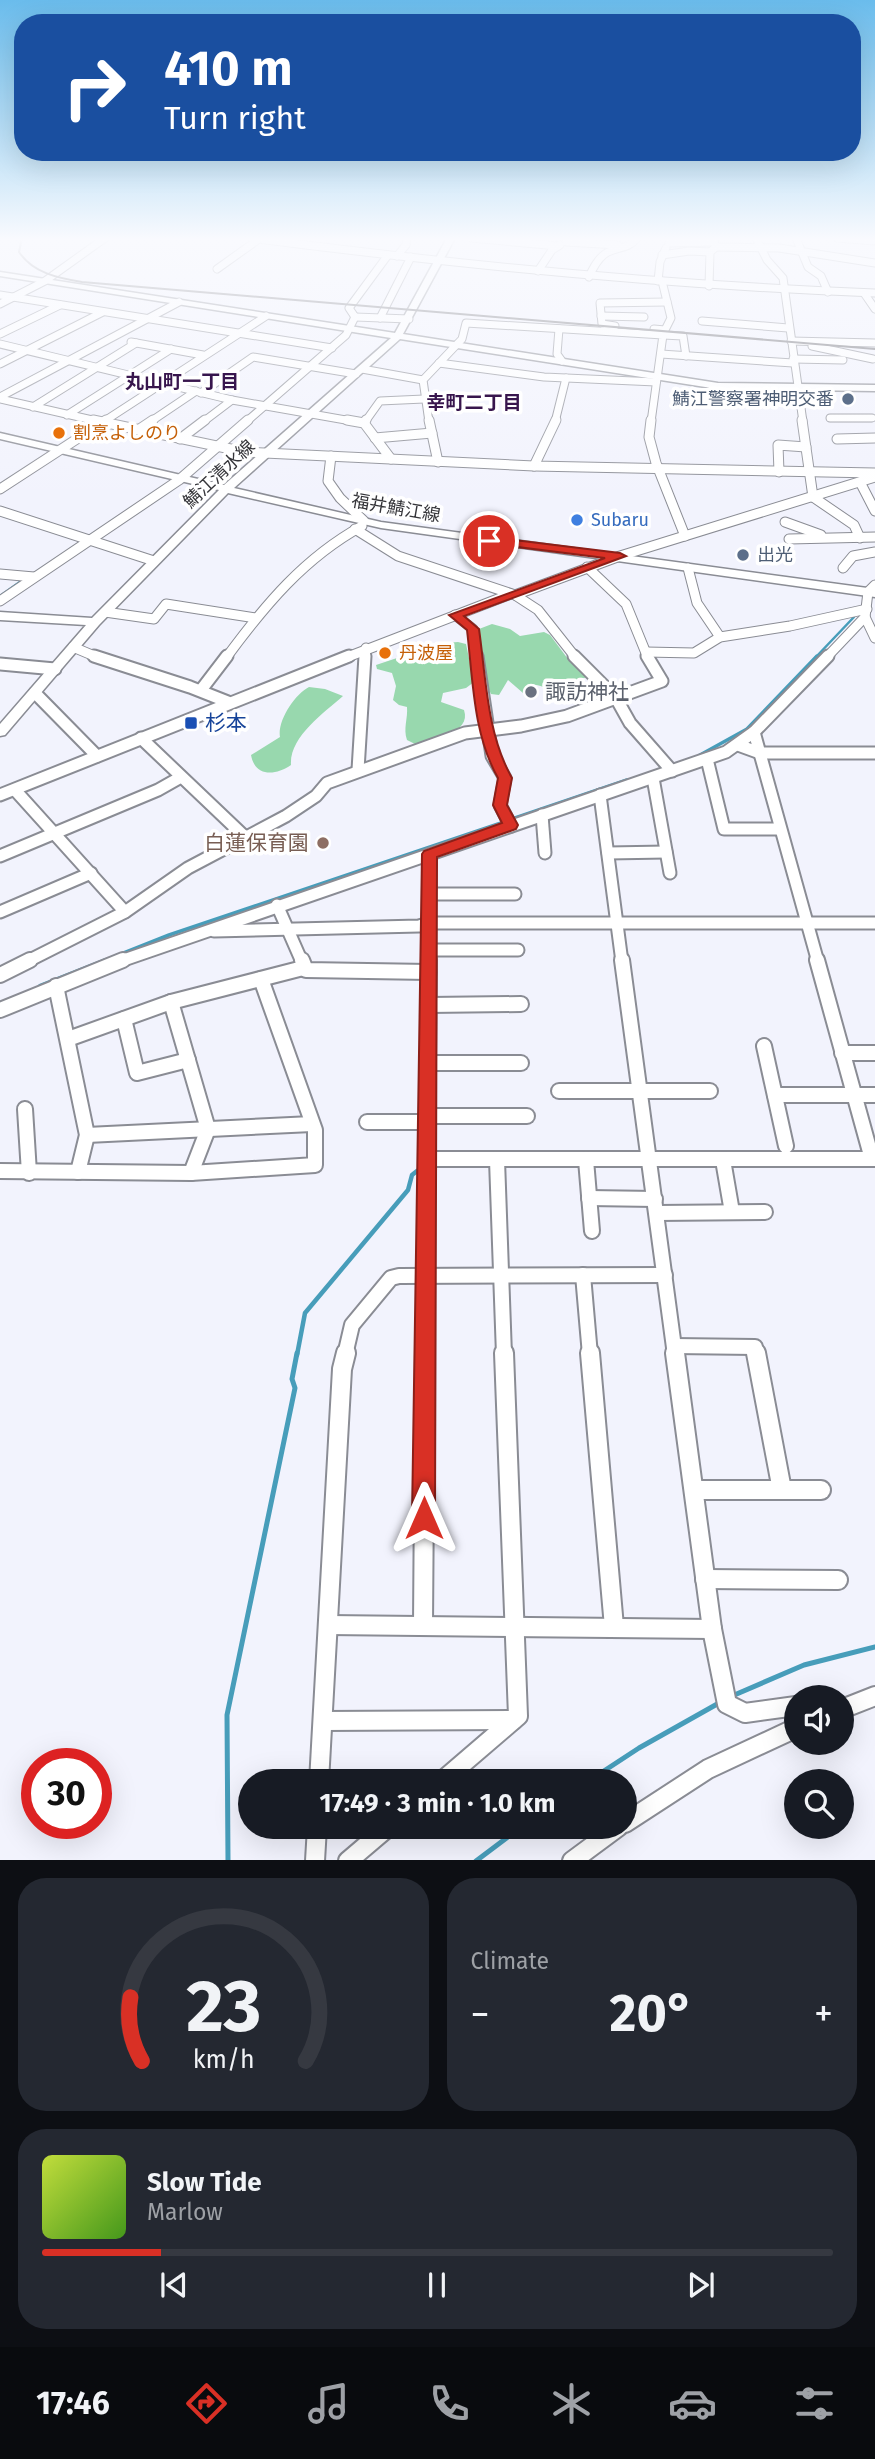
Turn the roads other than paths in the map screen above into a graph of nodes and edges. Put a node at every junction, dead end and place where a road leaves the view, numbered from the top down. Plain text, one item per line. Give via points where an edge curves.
1 (19, 325) edge
2 (77, 325) edge
3 (139, 325) edge
4 (184, 325) edge
5 (253, 325) edge
6 (324, 325) edge
7 (352, 325) edge
8 (405, 325) edge
9 (466, 325) edge
10 (495, 325) edge
11 (610, 325) edge
12 (643, 325) edge
13 (668, 325) edge
14 (749, 325) edge
15 (788, 325) edge
16 (642, 328) junction
17 (788, 328) junction
18 (351, 329) junction
19 (559, 329) junction
20 (0, 334) edge
21 (239, 334) junction
22 (663, 335) junction
23 (398, 336) junction
24 (111, 339) junction
25 (875, 342) edge
26 (136, 343) junction
27 (791, 343) junction
28 (0, 344) edge
29 (456, 345) junction
30 (332, 348) junction
31 (171, 349) junction
32 (25, 351) junction
33 (661, 354) junction
34 (203, 355) junction
35 (686, 356) junction
36 (874, 360) edge
37 (68, 361) junction
38 (793, 361) junction
39 (562, 362) junction
40 (0, 363) edge
41 (439, 363) junction
42 (98, 367) junction
43 (311, 367) junction
44 (359, 372) junction
45 (131, 375) junction
46 (566, 378) junction
47 (656, 379) junction
48 (423, 380) junction
49 (161, 383) junction
50 (796, 388) junction
51 (875, 388) edge
52 (199, 392) junction
53 (0, 398) edge
54 (424, 399) junction
55 (232, 400) junction
56 (33, 407) junction
57 (265, 407) junction
58 (67, 415) junction
59 (309, 415) junction
60 (830, 418) dead end
61 (874, 420) edge
62 (103, 423) junction
63 (363, 423) junction
64 (138, 430) junction
65 (432, 433) junction
66 (0, 436) edge
67 (375, 438) junction
68 (875, 438) edge
69 (180, 439) junction
70 (837, 439) dead end
71 (215, 447) junction
72 (806, 447) junction
73 (61, 450) junction
74 (269, 452) junction
75 (331, 456) junction
76 (391, 459) junction
77 (438, 462) junction
78 (534, 466) junction
79 (660, 468) junction
80 (779, 472) junction
81 (811, 473) junction
82 (875, 475) edge
83 (179, 480) junction
84 (860, 482) junction
85 (0, 489) edge
86 (225, 490) junction
87 (813, 498) junction
88 (0, 511) edge
89 (875, 511) edge
90 (785, 522) dead end
91 (363, 524) junction
92 (685, 536) junction
93 (860, 537) junction
94 (875, 537) edge
95 (832, 538) junction
96 (789, 539) dead end
97 (89, 542) junction
98 (875, 552) edge
99 (620, 556) junction
100 (154, 561) junction
101 (587, 567) junction
102 (688, 568) junction
103 (842, 568) dead end
104 (0, 574) edge
105 (34, 578) junction
106 (873, 590) edge
107 (513, 595) junction
108 (0, 601) edge
109 (105, 612) junction
110 (866, 613) junction
111 (455, 615) junction
112 (0, 616) edge
113 (256, 618) junction
114 (95, 622) junction
115 (720, 637) junction
116 (875, 638) edge
117 (73, 647) junction
118 (366, 648) junction
119 (646, 652) junction
120 (0, 664) edge
121 (55, 669) junction
122 (201, 690) junction
123 (35, 693) junction
124 (615, 698) junction
125 (228, 702) junction
126 (486, 729) junction
127 (0, 732) edge
128 (754, 732) junction
129 (141, 738) junction
130 (738, 746) junction
131 (760, 753) junction
132 (875, 753) edge
133 (97, 756) junction
134 (706, 759) junction
135 (669, 768) junction
136 (358, 770) junction
137 (181, 777) junction
138 (653, 778) junction
139 (15, 790) junction
140 (0, 795) edge
141 (600, 795) junction
142 (542, 815) junction
143 (509, 822) junction
144 (779, 829) junction
145 (55, 833) junction
146 (245, 837) junction
147 (666, 852) junction
148 (545, 853) dead end
149 (608, 853) junction
150 (430, 854) junction
151 (0, 856) edge
152 (92, 873) junction
153 (670, 873) dead end
154 (429, 894) junction
155 (515, 894) dead end
156 (277, 905) junction
157 (0, 912) edge
158 (125, 912) junction
159 (429, 923) junction
160 (617, 923) junction
161 (806, 923) junction
162 (875, 923) edge
163 (287, 929) junction
164 (200, 932) junction
165 (429, 950) junction
166 (518, 950) dead end
167 (303, 968) junction
168 (429, 972) junction
169 (0, 975) edge
170 (261, 979) junction
171 (56, 986) junction
172 (170, 1002) junction
173 (521, 1004) dead end
174 (429, 1005) junction
175 (0, 1010) edge
176 (124, 1019) junction
177 (68, 1039) junction
178 (764, 1046) dead end
179 (842, 1053) junction
180 (875, 1053) edge
181 (188, 1060) junction
182 (428, 1063) junction
183 (520, 1063) dead end
184 (559, 1091) dead end
185 (640, 1091) junction
186 (710, 1091) dead end
187 (775, 1095) junction
188 (854, 1095) junction
189 (875, 1095) edge
190 (25, 1109) dead end
191 (527, 1116) dead end
192 (427, 1119) junction
193 (367, 1122) dead end
194 (312, 1124) junction
195 (208, 1129) junction
196 (87, 1135) junction
197 (786, 1146) dead end
198 (426, 1159) junction
199 (873, 1159) edge
200 (498, 1160) junction
201 (586, 1160) junction
202 (649, 1160) junction
203 (723, 1160) junction
204 (0, 1171) edge
205 (29, 1172) junction
206 (78, 1172) junction
207 (191, 1173) junction
208 (589, 1198) junction
209 (656, 1206) junction
210 (732, 1212) junction
211 (765, 1212) dead end
212 (592, 1231) dead end
213 (426, 1275) junction
214 (504, 1275) junction
215 (583, 1275) junction
216 (665, 1275) junction
217 (674, 1346) junction
218 (694, 1490) junction
219 (782, 1490) junction
220 (821, 1490) dead end
221 (705, 1579) junction
222 (838, 1580) dead end
223 (328, 1625) junction
224 (423, 1625) junction
225 (515, 1626) junction
226 (614, 1628) junction
227 (712, 1629) junction
228 (875, 1695) edge
229 (854, 1698) edge
230 (854, 1704) edge
231 (784, 1708) edge
232 (513, 1720) junction
233 (323, 1721) junction
234 (784, 1733) edge
235 (320, 1769) edge
236 (456, 1769) edge
237 (637, 1815) edge
238 (316, 1839) edge
239 (373, 1839) edge
240 (601, 1839) edge
241 (315, 1860) edge
242 (348, 1860) edge
243 (572, 1860) edge

1 - 20 street
2 - 32 street
3 - 24 street
4 - 21 street
5 - 21 street
6 - 18 main road
7 - 18 street
8 - 23 main road, 鯖江清水線
9 - 29 street
10 - 19 street
11 - 16 street
12 - 16 street
13 - 16 street via 665,330
14 - 17 street
15 - 17 street
17 - 27 street
18 - 23 main road
18 - 30 street
19 - 22 street
19 - 39 street via 557,354
21 - 30 street
21 - 34 street
22 - 33 street
22 - 35 street via 683,336
23 - 29 main road
23 - 44 main road, 鯖江清水線
24 - 26 street
24 - 37 street
25 - 27 street
26 - 31 street
26 - 42 street
27 - 36 street
27 - 38 street
28 - 32 street
29 - 39 main road
29 - 41 street
30 - 43 street
31 - 34 street
31 - 45 street
32 - 37 street
32 - 40 street
33 - 35 street
33 - 47 street
34 - 49 street
35 - 38 street
36 - 38 street
37 - 42 street
37 - 53 street
38 - 50 street
39 - 47 main road
41 - 46 street
41 - 48 street
42 - 45 street
42 - 56 street
43 - 44 street
43 - 52 street via 253,357
43 - 57 street
44 - 48 street
44 - 59 main road, 鯖江清水線
45 - 49 street
45 - 58 street
46 - 47 street
46 - 78 street via 558,415
47 - 50 main road
47 - 79 street via 649,437
48 - 54 street
49 - 52 street
49 - 62 street
50 - 51 main road
50 - 72 street
52 - 55 street
52 - 64 street
53 - 56 street
54 - 63 street via 380,401
54 - 65 street
55 - 57 street
55 - 69 street
56 - 58 street
57 - 59 street
57 - 71 street
58 - 62 street
59 - 63 street
59 - 74 main road, 鯖江清水線
60 - 61 street
62 - 64 street
62 - 73 street
63 - 67 street
64 - 69 street
65 - 67 street
65 - 77 street
66 - 73 main road, 福井鯖江線
67 - 76 street
68 - 70 street
69 - 71 street
71 - 74 street
71 - 83 street
72 - 80 street via 778,445
72 - 81 street
73 - 83 main road, 福井鯖江線
73 - 85 street
74 - 75 street
74 - 86 main road, 鯖江清水線
75 - 76 street
75 - 91 street via 328,481
76 - 77 street
77 - 78 street
78 - 79 street
79 - 80 street
79 - 92 street
80 - 81 street
81 - 82 street
81 - 87 street
82 - 84 street
83 - 86 main road, 福井鯖江線
83 - 97 street
84 - 87 street
84 - 89 street
86 - 91 main road, 福井鯖江線
86 - 100 main road, 鯖江清水線
87 - 92 street
87 - 93 street via 854,525
88 - 97 street
90 - 95 street
91 - 99 main road, 福井鯖江線
91 - 107 street via 398,556
91 - 113 street via 298,570
92 - 99 street
93 - 94 street
93 - 95 street
95 - 96 street
97 - 100 street
97 - 105 street
98 - 103 street via 853,556
99 - 101 street
99 - 102 main road, 福井鯖江線
100 - 109 main road, 鯖江清水線
101 - 107 street
101 - 119 street via 611,586 631,612
102 - 106 main road, 福井鯖江線
102 - 115 street via 697,603
104 - 105 street
105 - 108 street
106 - 110 street
107 - 111 street
107 - 124 street via 538,610 568,650
109 - 113 street via 154,619 166,604
109 - 114 main road, 鯖江清水線
110 - 115 street
110 - 116 street
110 - 128 street
111 - 118 street
111 - 126 street via 473,629
112 - 114 main road
113 - 122 street
114 - 117 main road, 鯖江清水線
115 - 119 street via 694,653
117 - 121 main road, 鯖江清水線
117 - 122 street
118 - 125 street
118 - 136 street
119 - 124 street via 662,681
120 - 121 street
121 - 123 main road, 鯖江清水線
122 - 125 street
123 - 127 main road, 鯖江清水線
123 - 133 street
124 - 126 street via 567,716
124 - 135 street
125 - 129 street
126 - 136 street
126 - 143 street via 492,756 505,778 500,805
128 - 130 street
128 - 131 street
129 - 133 street
129 - 137 street
130 - 131 street
130 - 134 street
131 - 132 street
131 - 144 street
133 - 139 street
134 - 135 street
134 - 144 street via 724,829
135 - 138 street
136 - 146 street via 327,783 316,796
137 - 145 street
137 - 146 street
138 - 141 street
138 - 147 street
139 - 140 street
139 - 145 street
141 - 142 street
141 - 149 street
142 - 143 street
142 - 148 street
143 - 150 street
144 - 161 street
145 - 151 street
145 - 152 street
146 - 158 street via 188,868
147 - 149 street
147 - 153 street
149 - 160 street
150 - 154 street
150 - 156 street
152 - 157 street
152 - 158 street
154 - 155 street
154 - 159 street
156 - 163 street
156 - 164 street
158 - 169 street
159 - 160 street
159 - 163 street
159 - 165 street
160 - 161 street
160 - 185 street
161 - 162 street
161 - 179 street
163 - 164 street
163 - 167 street
164 - 171 street
165 - 166 street
165 - 168 street
167 - 168 street
167 - 170 street
168 - 174 street
170 - 172 street
170 - 194 street
171 - 175 street
171 - 177 street
172 - 176 street
172 - 181 street
173 - 174 street
174 - 182 street
176 - 177 street
176 - 181 street via 137,1073
177 - 196 street
178 - 187 street
179 - 180 street
179 - 188 street
181 - 195 street
182 - 183 street
182 - 192 street
184 - 185 street
185 - 186 street
185 - 202 street
187 - 188 street
187 - 197 street
188 - 189 street
188 - 199 street
190 - 205 street
191 - 192 street
192 - 193 street
192 - 198 street
194 - 195 street
194 - 207 street via 315,1165
195 - 196 street
195 - 207 street
196 - 206 street
198 - 200 street
198 - 213 street
199 - 203 street
200 - 201 street
200 - 214 street
201 - 202 street
201 - 208 street
202 - 203 street
202 - 209 street
203 - 210 street
204 - 205 street
205 - 206 street
206 - 207 street
208 - 209 street
208 - 212 street
209 - 210 street
209 - 216 street
210 - 211 street
213 - 214 street
213 - 223 street via 391,1278 352,1325 342,1369
213 - 224 street
214 - 215 street
214 - 225 street
215 - 216 street
215 - 226 street
216 - 217 street
217 - 218 street
217 - 219 street via 755,1347
218 - 219 street
218 - 221 street
219 - 220 street
221 - 222 street
221 - 227 street
223 - 224 street
223 - 233 street
224 - 225 street
225 - 226 street
225 - 232 street via 518,1716
226 - 227 street
227 - 231 street via 725,1698 745,1713
228 - 229 street
228 - 230 street
232 - 233 street
232 - 236 street
233 - 235 street
234 - 237 street via 708,1769
238 - 241 street
239 - 242 street
240 - 243 street

